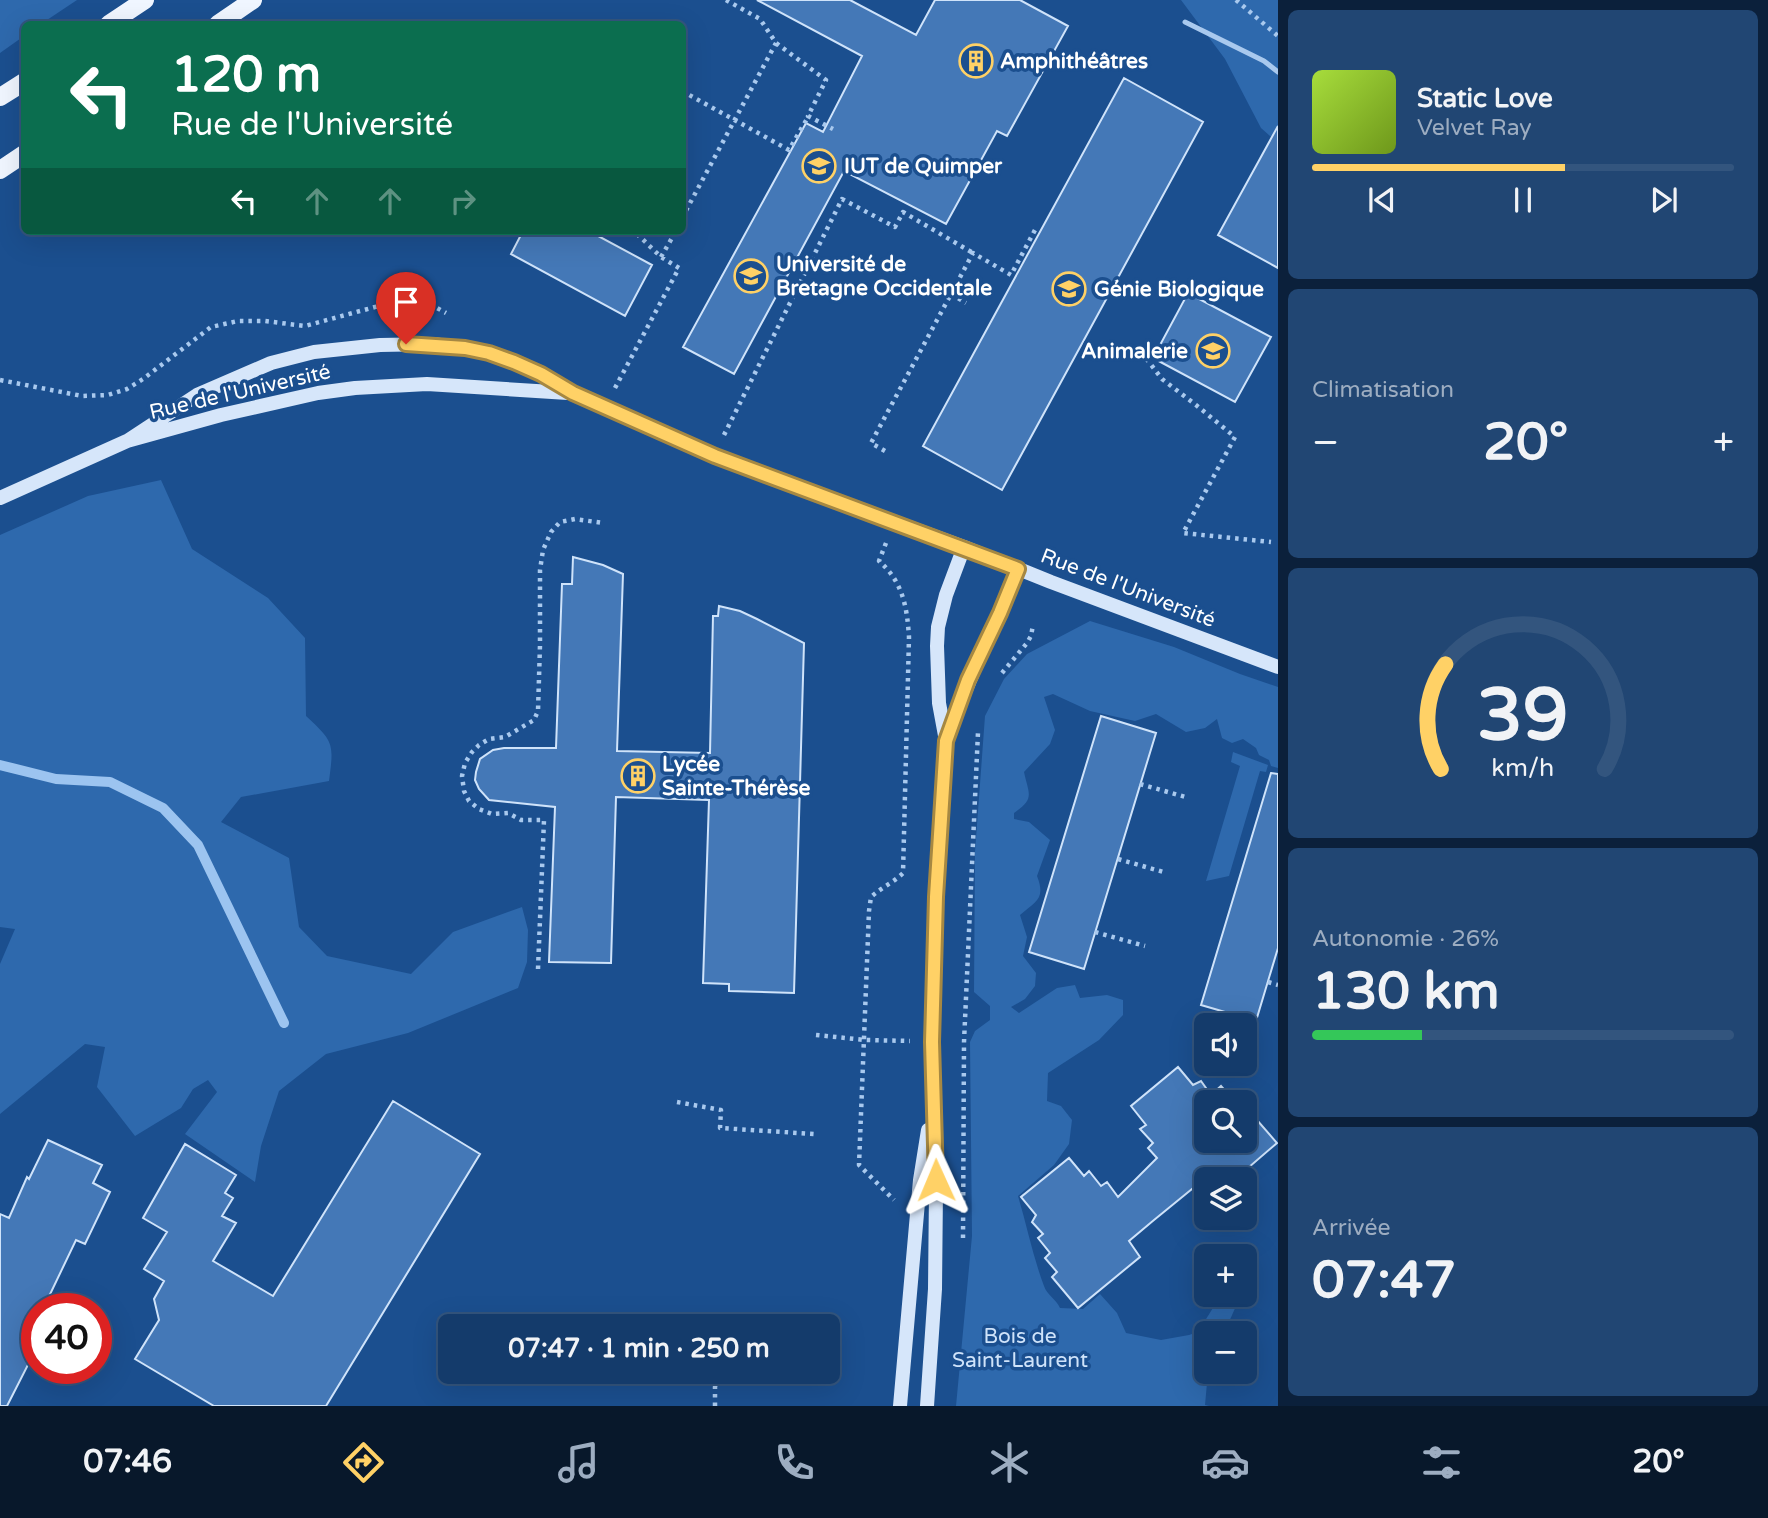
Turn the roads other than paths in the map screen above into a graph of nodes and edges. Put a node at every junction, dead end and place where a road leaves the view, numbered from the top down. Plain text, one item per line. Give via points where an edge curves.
1 (145, 0) edge
2 (253, 0) edge
3 (114, 21) edge
4 (222, 21) edge
5 (1185, 22) dead end
6 (1278, 72) edge
7 (21, 84) edge
8 (0, 97) edge
9 (21, 156) edge
10 (0, 170) edge
11 (573, 393) junction
12 (127, 442) junction
13 (0, 498) edge
14 (964, 547) junction
15 (1018, 569) junction
16 (1278, 667) edge
17 (946, 741) junction
18 (934, 1094) junction
19 (900, 1406) edge
20 (927, 1406) edge

1 - 3 main road
2 - 4 main road
5 - 6 lane
7 - 8 main road
9 - 10 main road
11 - 12 street, Rue de l'Université via 428,384 355,388 244,409
11 - 12 street, Rue de l'Université via 514,362 465,348 406,344 340,348 271,363 218,385
11 - 14 street, Rue de l'Université via 715,456
12 - 13 street, Rue de l'Université
14 - 15 street, Rue de l'Université
14 - 17 street via 938,626 939,703
15 - 16 street, Rue de l'Université
15 - 17 street
17 - 18 street via 936,897
18 - 19 street via 920,1180
18 - 20 street via 935,1289

